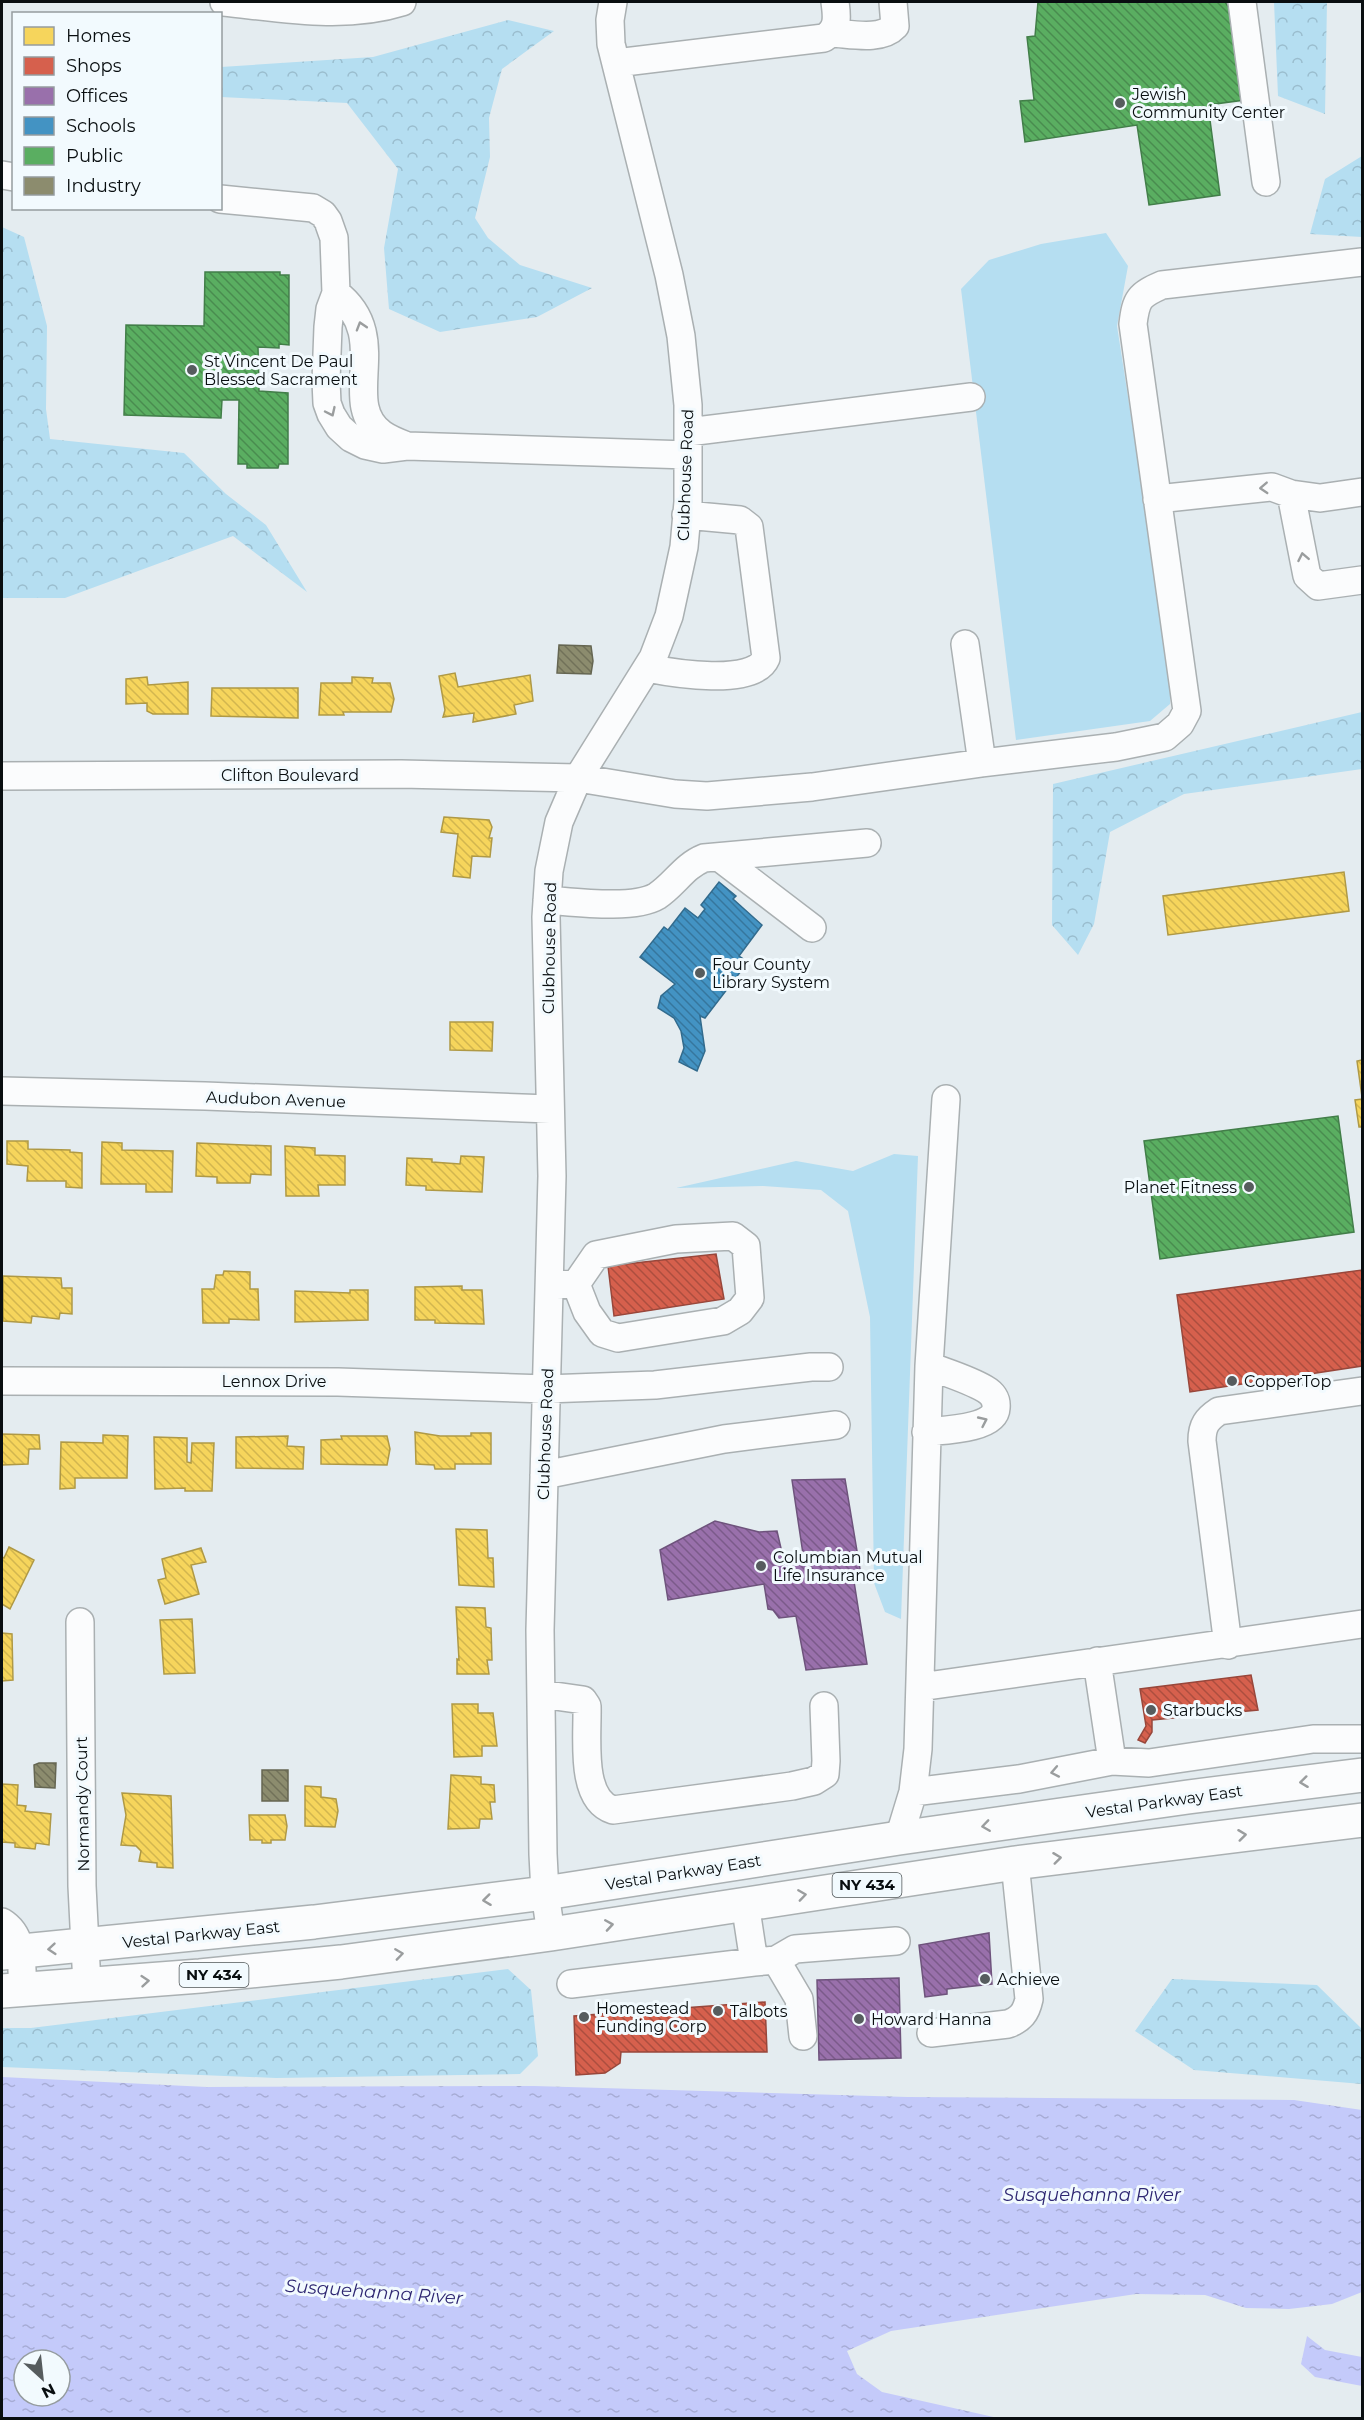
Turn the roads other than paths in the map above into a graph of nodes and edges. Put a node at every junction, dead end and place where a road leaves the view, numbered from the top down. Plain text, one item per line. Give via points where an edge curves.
1 (224, 2) edge
2 (402, 2) edge
3 (613, 2) edge
4 (835, 2) edge
5 (892, 2) edge
6 (1242, 2) edge
7 (832, 33) junction
8 (616, 63) junction
9 (1266, 182) dead end
10 (222, 199) edge
11 (1362, 262) edge
12 (336, 293) junction
13 (971, 397) dead end
14 (688, 443) junction
15 (407, 447) junction
16 (1362, 492) edge
17 (1291, 494) junction
18 (1157, 499) junction
19 (686, 515) junction
20 (1362, 580) edge
21 (965, 644) dead end
22 (647, 668) junction
23 (982, 763) junction
24 (2, 776) edge
25 (578, 778) junction
26 (867, 843) dead end
27 (719, 856) junction
28 (547, 900) junction
29 (812, 928) dead end
30 (2, 1091) edge
31 (946, 1099) dead end
32 (550, 1109) junction
33 (563, 1284) junction
34 (929, 1366) junction
35 (829, 1367) dead end
36 (2, 1381) edge
37 (546, 1389) junction
38 (1362, 1391) edge
39 (836, 1425) dead end
40 (926, 1432) junction
41 (544, 1475) junction
42 (80, 1622) dead end
43 (1362, 1624) edge
44 (1228, 1645) junction
45 (1097, 1661) junction
46 (920, 1687) junction
47 (541, 1694) junction
48 (824, 1706) dead end
49 (1362, 1739) edge
50 (1112, 1761) junction
51 (1362, 1775) edge
52 (913, 1792) junction
53 (1362, 1820) edge
54 (899, 1838) junction
55 (1015, 1863) junction
56 (545, 1893) junction
57 (745, 1903) junction
58 (2, 1922) edge
59 (551, 1934) junction
60 (896, 1941) dead end
61 (85, 1946) junction
62 (11, 1952) edge
63 (765, 1961) junction
64 (571, 1984) dead end
65 (87, 1985) junction
66 (12, 1990) edge
67 (931, 2033) dead end
68 (802, 2036) dead end

1 - 2 street via 334,11
3 - 8 street, Clubhouse Road via 609,20
4 - 7 street via 837,17
5 - 7 street via 895,26 889,33
6 - 9 street
7 - 8 street via 805,41
8 - 14 street, Clubhouse Road via 681,336
10 - 12 street via 313,208 323,214 334,237
11 - 18 street, Clifton Boulevard via 1162,285 1144,292 1135,308 1133,324
15 -> 12 street via 381,434 366,411 362,390 366,341 358,316
12 -> 15 street via 327,327 327,403 331,414 351,438 365,445 383,449
13 - 14 street
14 - 15 street
14 - 19 street, Clubhouse Road
16 - 17 street via 1320,498
17 -> 18 street via 1272,487
20 -> 17 street via 1318,586 1307,576
18 - 23 street, Clifton Boulevard via 1187,711 1180,724 1165,737 1116,747
19 - 22 street, Clubhouse Road via 684,547 669,616
19 - 22 street via 740,520 749,527 766,658 754,671 706,676
21 - 23 street
22 - 25 street, Clubhouse Road
23 - 25 street, Clifton Boulevard via 812,788 707,796
24 - 25 street, Clifton Boulevard via 401,774
25 - 28 street, Clubhouse Road via 559,822
26 - 27 street
27 - 28 street via 692,863 659,895 647,901 601,904
27 - 29 street
28 - 32 street, Clubhouse Road
30 - 32 street, Audubon Avenue
31 - 34 street
32 - 33 street, Clubhouse Road
33 - 33 street via 596,1255 676,1239 733,1236 746,1246 750,1298 740,1311 723,1321 618,1338 602,1333
33 - 37 street, Clubhouse Road
34 - 40 street
40 -> 34 street via 979,1424 992,1418 996,1407 994,1397 982,1388
35 - 37 street, Lennox Drive via 655,1385
36 - 37 street, Lennox Drive via 338,1382
37 - 41 street, Clubhouse Road
38 - 44 street via 1219,1411 1205,1422 1202,1441
39 - 41 street via 724,1439
40 - 46 street
41 - 47 street, Clubhouse Road
42 - 61 street, Normandy Court
43 - 44 street
44 - 45 street
45 - 46 street
45 - 50 street
46 - 52 street
47 - 48 street via 576,1698 587,1706 588,1778 602,1807 613,1810 814,1781 825,1774
47 - 56 street, Clubhouse Road
49 - 50 street via 1307,1738 1149,1763
50 -> 52 street via 1019,1779
51 -> 54 main road, Vestal Parkway East / NY 434
52 - 54 street
55 -> 53 main road, NY 434
54 - 56 main road, Vestal Parkway East / NY 434
57 -> 55 main road, NY 434
55 - 67 street via 1029,1999 1026,2011 1008,2024
56 - 59 street, Clubhouse Road
56 -> 61 main road, Vestal Parkway East / NY 434
59 -> 57 main road, NY 434
57 - 63 street
58 - 62 street via 18,1941
65 -> 59 main road, NY 434 via 341,1962
60 - 63 street via 795,1949
61 -> 62 main road, Vestal Parkway East / NY 434
61 - 65 street, Normandy Court
62 - 66 street
63 - 64 street
63 - 68 street via 799,1999
65 - 66 main road, NY 434

